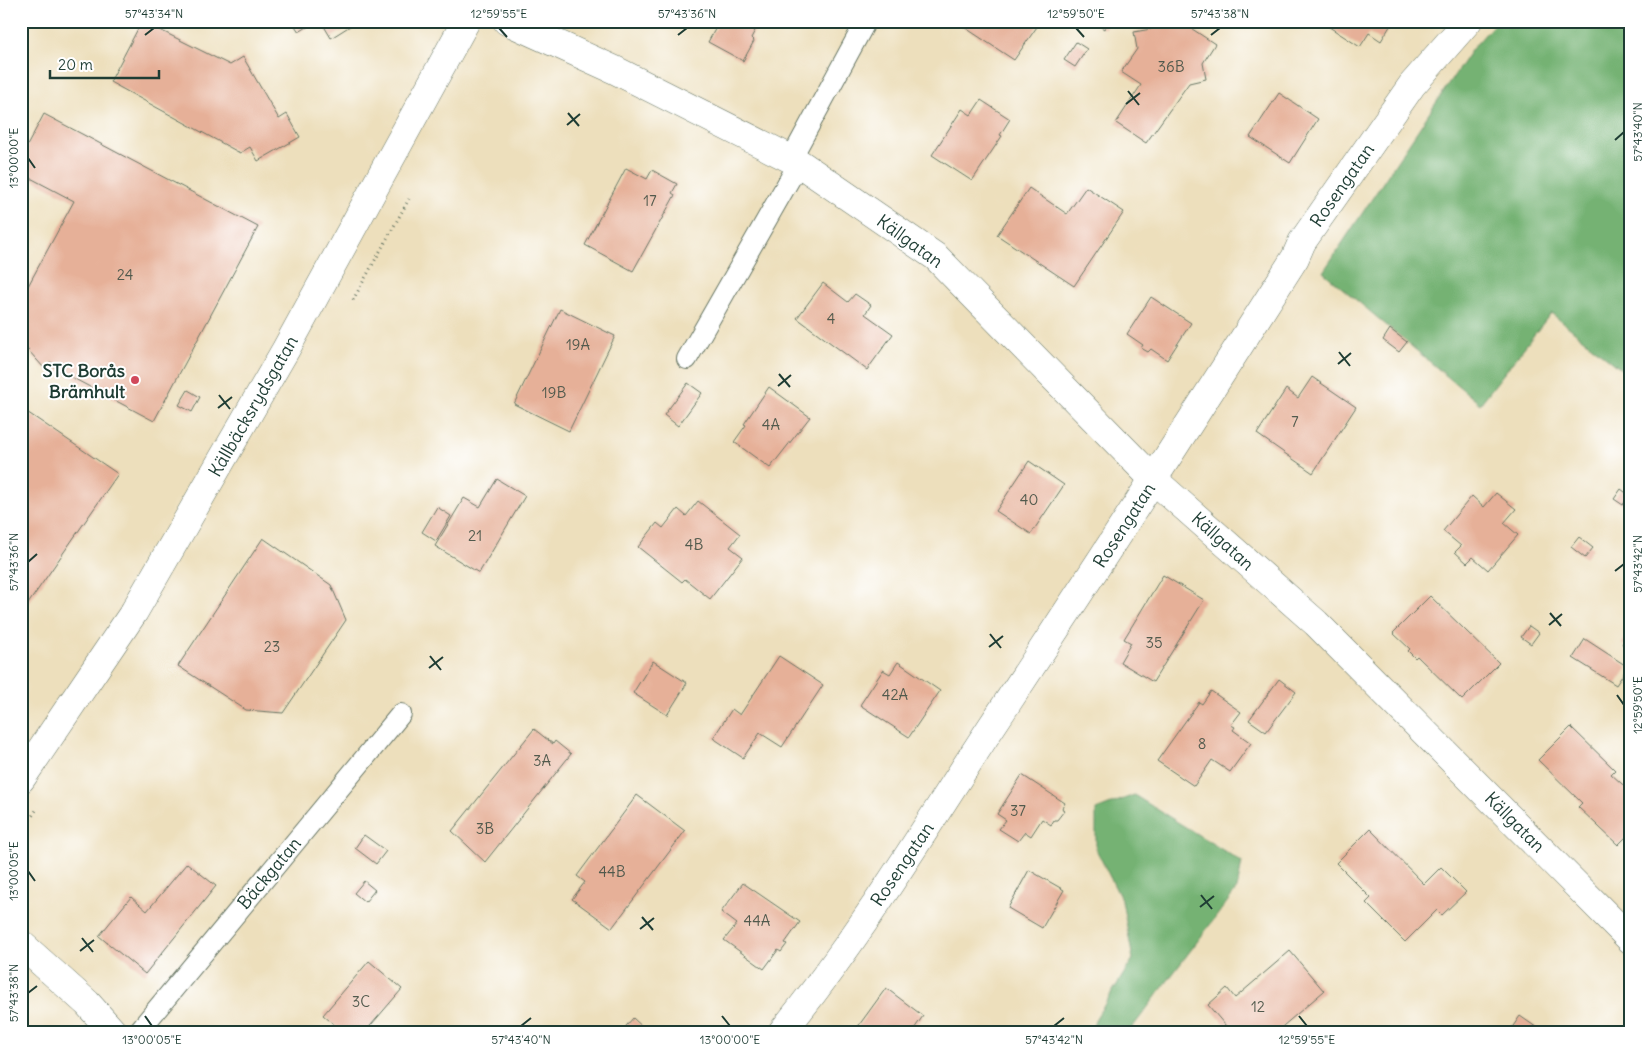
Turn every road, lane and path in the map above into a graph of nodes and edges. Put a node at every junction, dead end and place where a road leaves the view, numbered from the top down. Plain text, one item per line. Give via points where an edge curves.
1 (466, 21) edge
2 (507, 21) edge
3 (866, 21) edge
4 (1468, 21) edge
5 (795, 161) junction
6 (687, 359) dead end
7 (1154, 480) junction
8 (401, 714) dead end
9 (21, 779) edge
10 (1631, 940) edge
11 (21, 944) edge
12 (113, 1032) edge
13 (138, 1032) edge
14 (782, 1032) edge

1 - 9 street, Källbäcksrydsgatan via 286,349 134,612
2 - 5 street, Källgatan via 615,70
3 - 5 lane
4 - 7 street, Rosengatan via 1412,85 1302,242 1295,258
5 - 6 lane
5 - 7 street, Källgatan via 936,258
7 - 10 street, Källgatan via 1316,624
7 - 14 street, Rosengatan via 876,903 810,998
8 - 13 lane, Bäckgatan
11 - 12 street via 87,1003

